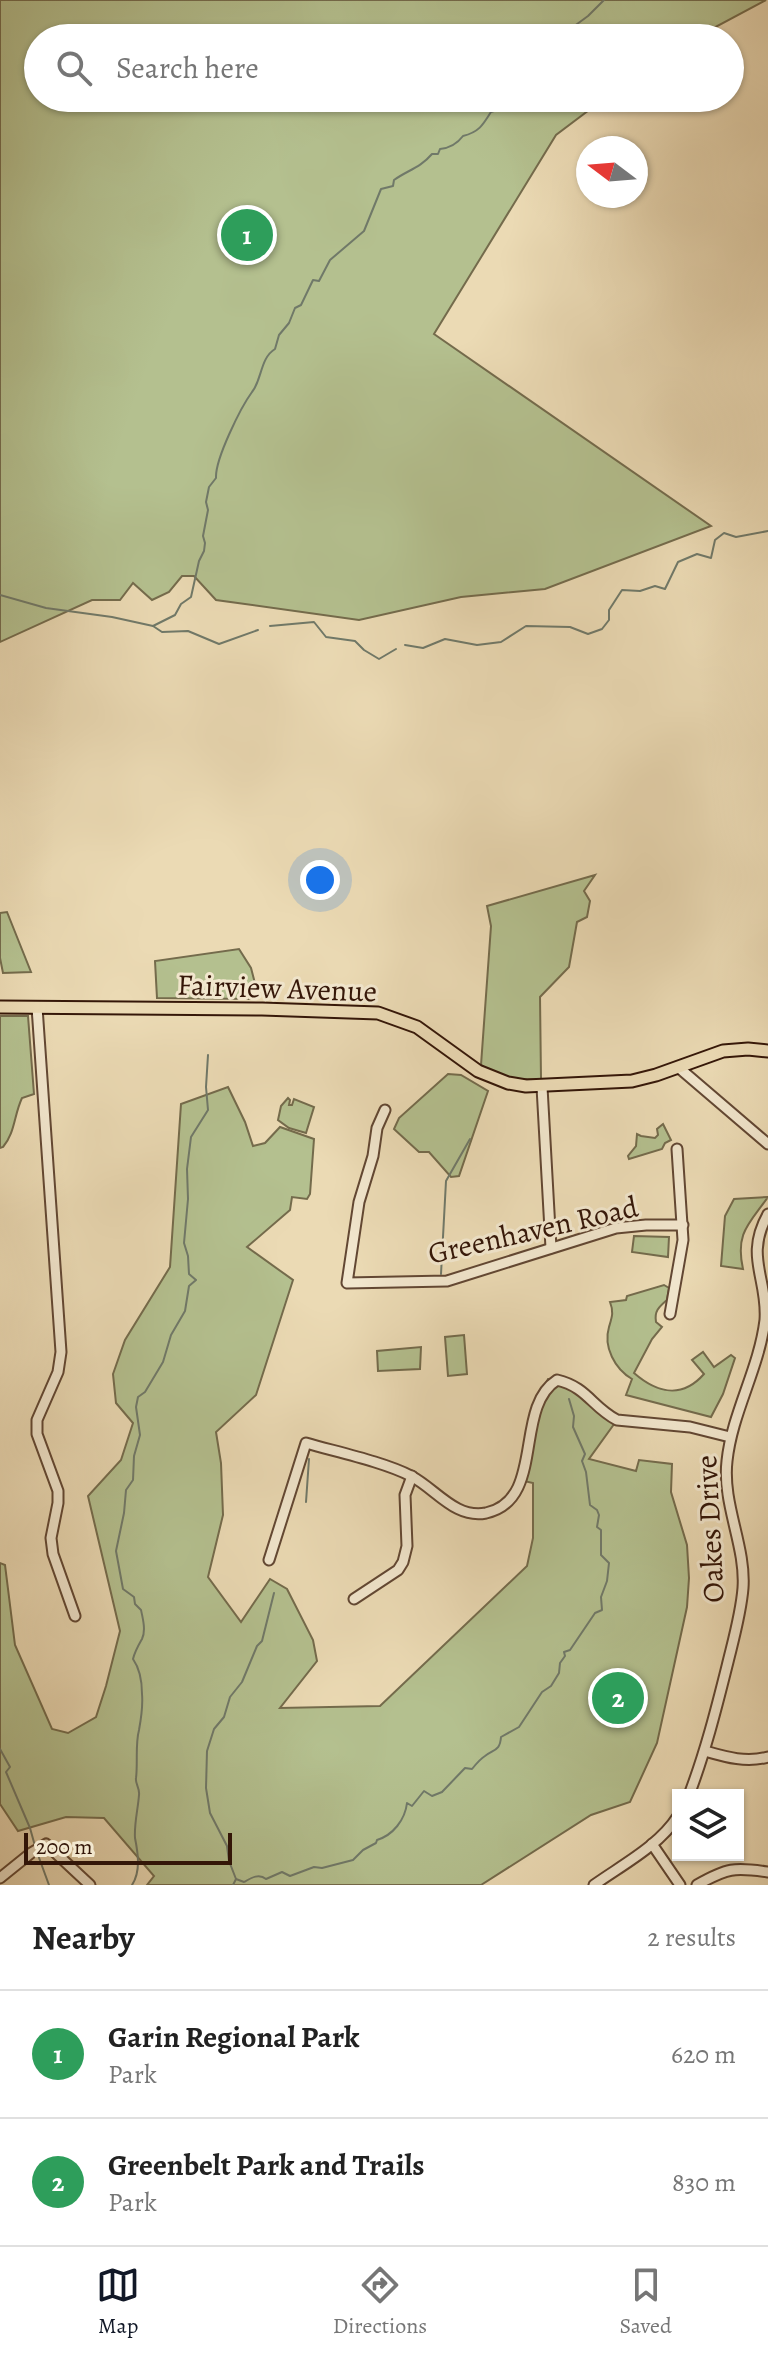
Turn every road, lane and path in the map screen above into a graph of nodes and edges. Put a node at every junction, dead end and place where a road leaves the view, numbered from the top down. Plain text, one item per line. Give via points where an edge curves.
1 (0, 1007) edge
2 (37, 1007) junction
3 (768, 1051) edge
4 (678, 1067) junction
5 (542, 1087) junction
6 (385, 1110) dead end
7 (768, 1144) edge
8 (677, 1149) dead end
9 (768, 1214) edge
10 (683, 1225) junction
11 (551, 1248) junction
12 (670, 1314) dead end
13 (730, 1437) junction
14 (412, 1476) junction
15 (269, 1560) dead end
16 (354, 1599) dead end
17 (75, 1616) dead end
18 (705, 1751) junction
19 (768, 1757) edge
20 (691, 1789) edge
21 (672, 1826) edge
22 (652, 1844) junction
23 (768, 1872) edge
24 (0, 1878) edge
25 (90, 1885) edge
26 (594, 1885) edge
27 (680, 1885) edge
28 (697, 1885) edge

1 - 2 main road, Fairview Avenue
2 - 5 main road, Fairview Avenue via 378,1013 417,1027 478,1071 508,1083
2 - 17 street via 61,1352 37,1434 58,1491 53,1554
3 - 4 main road, Fairview Avenue via 723,1051
4 - 5 main road, Fairview Avenue via 632,1081
4 - 7 street
5 - 11 street
6 - 11 street, Greenhaven Road via 359,1202 347,1283 447,1281
8 - 10 street
9 - 13 street, Oakes Drive via 756,1248 767,1303 765,1326
10 - 11 street, Greenhaven Road via 616,1228
10 - 12 street
13 - 14 street via 617,1420 572,1383 557,1380 537,1405 520,1486 507,1501 490,1512 461,1511
13 - 18 street, Oakes Drive via 727,1491 743,1586
14 - 15 street via 306,1443
14 - 16 street via 405,1495 403,1562
18 - 19 street via 732,1759
18 - 20 street, Oakes Drive
21 - 22 street
22 - 26 street
22 - 27 street
23 - 28 street via 740,1868
24 - 25 street via 46,1844

